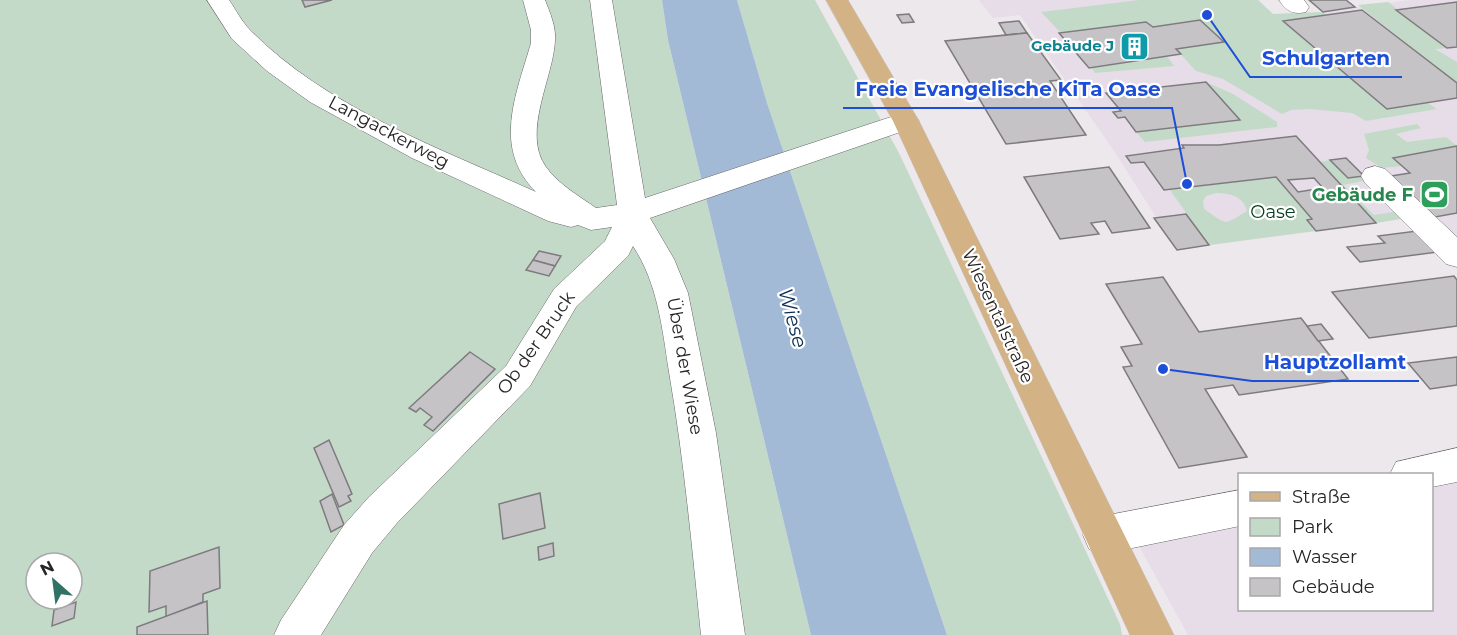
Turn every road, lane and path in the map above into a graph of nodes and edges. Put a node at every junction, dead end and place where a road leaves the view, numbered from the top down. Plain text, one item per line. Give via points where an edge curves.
1 (218, 0) edge
2 (534, 0) edge
3 (601, 0) edge
4 (837, 0) edge
5 (906, 121) junction
6 (1375, 176) dead end
7 (643, 210) junction
8 (591, 219) junction
9 (1457, 256) edge
10 (1457, 465) edge
11 (1414, 473) edge
12 (1238, 508) edge
13 (1103, 535) junction
14 (296, 635) edge
15 (723, 635) edge
16 (1152, 635) edge

1 - 8 street, Langackerweg via 225,18 258,53 341,109 558,214
2 - 8 street via 543,43 523,143 533,172
3 - 7 street, Über der Wiese
4 - 5 main road, Wiesentalstraße
5 - 7 street
5 - 13 main road, Wiesentalstraße
6 - 9 street
7 - 8 street, Langackerweg
7 - 14 street, Ob der Bruck via 617,248 565,298 518,376 382,510 358,539
7 - 15 street, Über der Wiese via 642,235 658,259 672,294 698,433
10 - 11 street
12 - 13 street
13 - 16 main road, Wiesentalstraße

